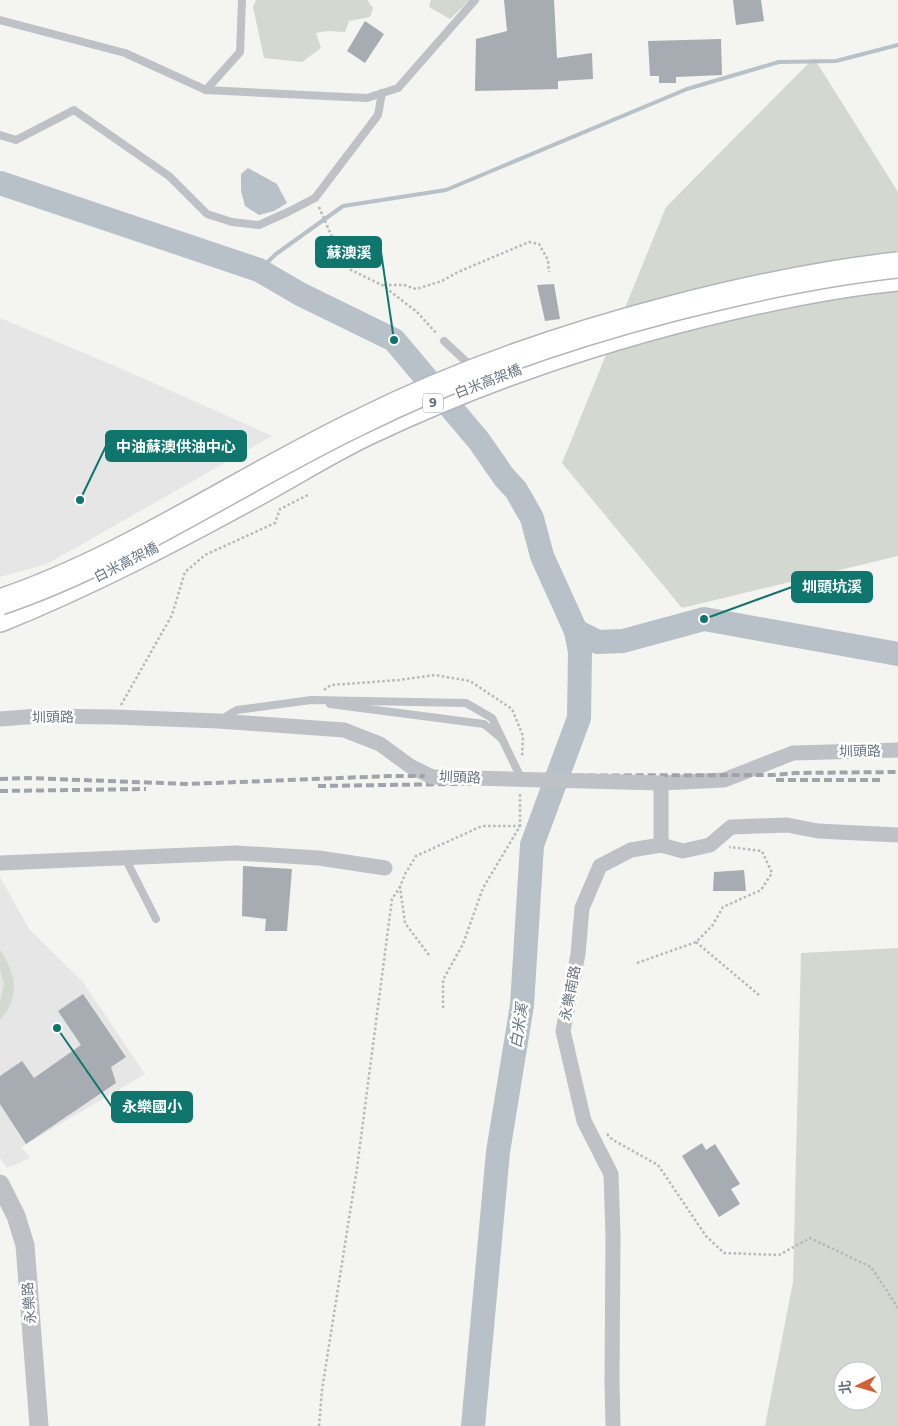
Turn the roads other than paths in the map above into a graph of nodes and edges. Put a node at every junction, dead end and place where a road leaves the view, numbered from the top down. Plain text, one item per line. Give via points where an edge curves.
1 (242, 0) edge
2 (475, 0) edge
3 (0, 20) edge
4 (206, 90) junction
5 (382, 93) junction
6 (0, 135) edge
7 (898, 265) edge
8 (898, 278) edge
9 (444, 340) road end
10 (479, 377) junction
11 (0, 602) edge
12 (0, 619) edge
13 (311, 700) junction
14 (0, 719) edge
15 (218, 721) junction
16 (504, 741) junction
17 (898, 750) edge
18 (521, 778) dead end
19 (661, 783) junction
20 (898, 835) edge
21 (661, 845) junction
22 (125, 858) junction
23 (0, 863) edge
24 (385, 868) dead end
25 (156, 919) dead end
26 (0, 1184) edge
27 (39, 1426) edge
28 (613, 1426) edge

1 - 4 lane via 240,52
2 - 5 lane via 398,88
3 - 4 lane via 125,52
4 - 5 lane via 368,98
5 - 6 lane via 378,115 315,198 259,225 232,222 207,214 169,176 74,110 16,140
7 - 10 main road, 白米高架橋 / 9, bridge via 799,279 636,318 565,339
8 - 10 main road, 白米高架橋 / 9 via 829,287 686,318
9 - 10 lane
10 - 11 main road, 白米高架橋 / 9, bridge via 361,421 280,462 116,554
10 - 12 main road, 白米高架橋 / 9 via 366,433 121,566
13 - 15 lane via 237,710
13 - 16 lane via 484,724
13 - 16 lane via 466,703 492,718
14 - 15 street, 圳頭路 via 38,716
15 - 19 street, 圳頭路, bridge via 344,730 380,744 410,766 432,777
16 - 18 lane
17 - 19 street, 圳頭路 via 793,753 724,780
19 - 21 street
20 - 21 street, 永樂南路 via 818,831 787,824 730,827 710,845 683,851
21 - 28 street, 永樂南路 via 631,850 600,866 582,908 578,954 563,1031 584,1121 611,1174
22 - 23 street
22 - 24 street via 236,853 319,858
22 - 25 lane
26 - 27 street, 永樂路 via 16,1216 25,1245

